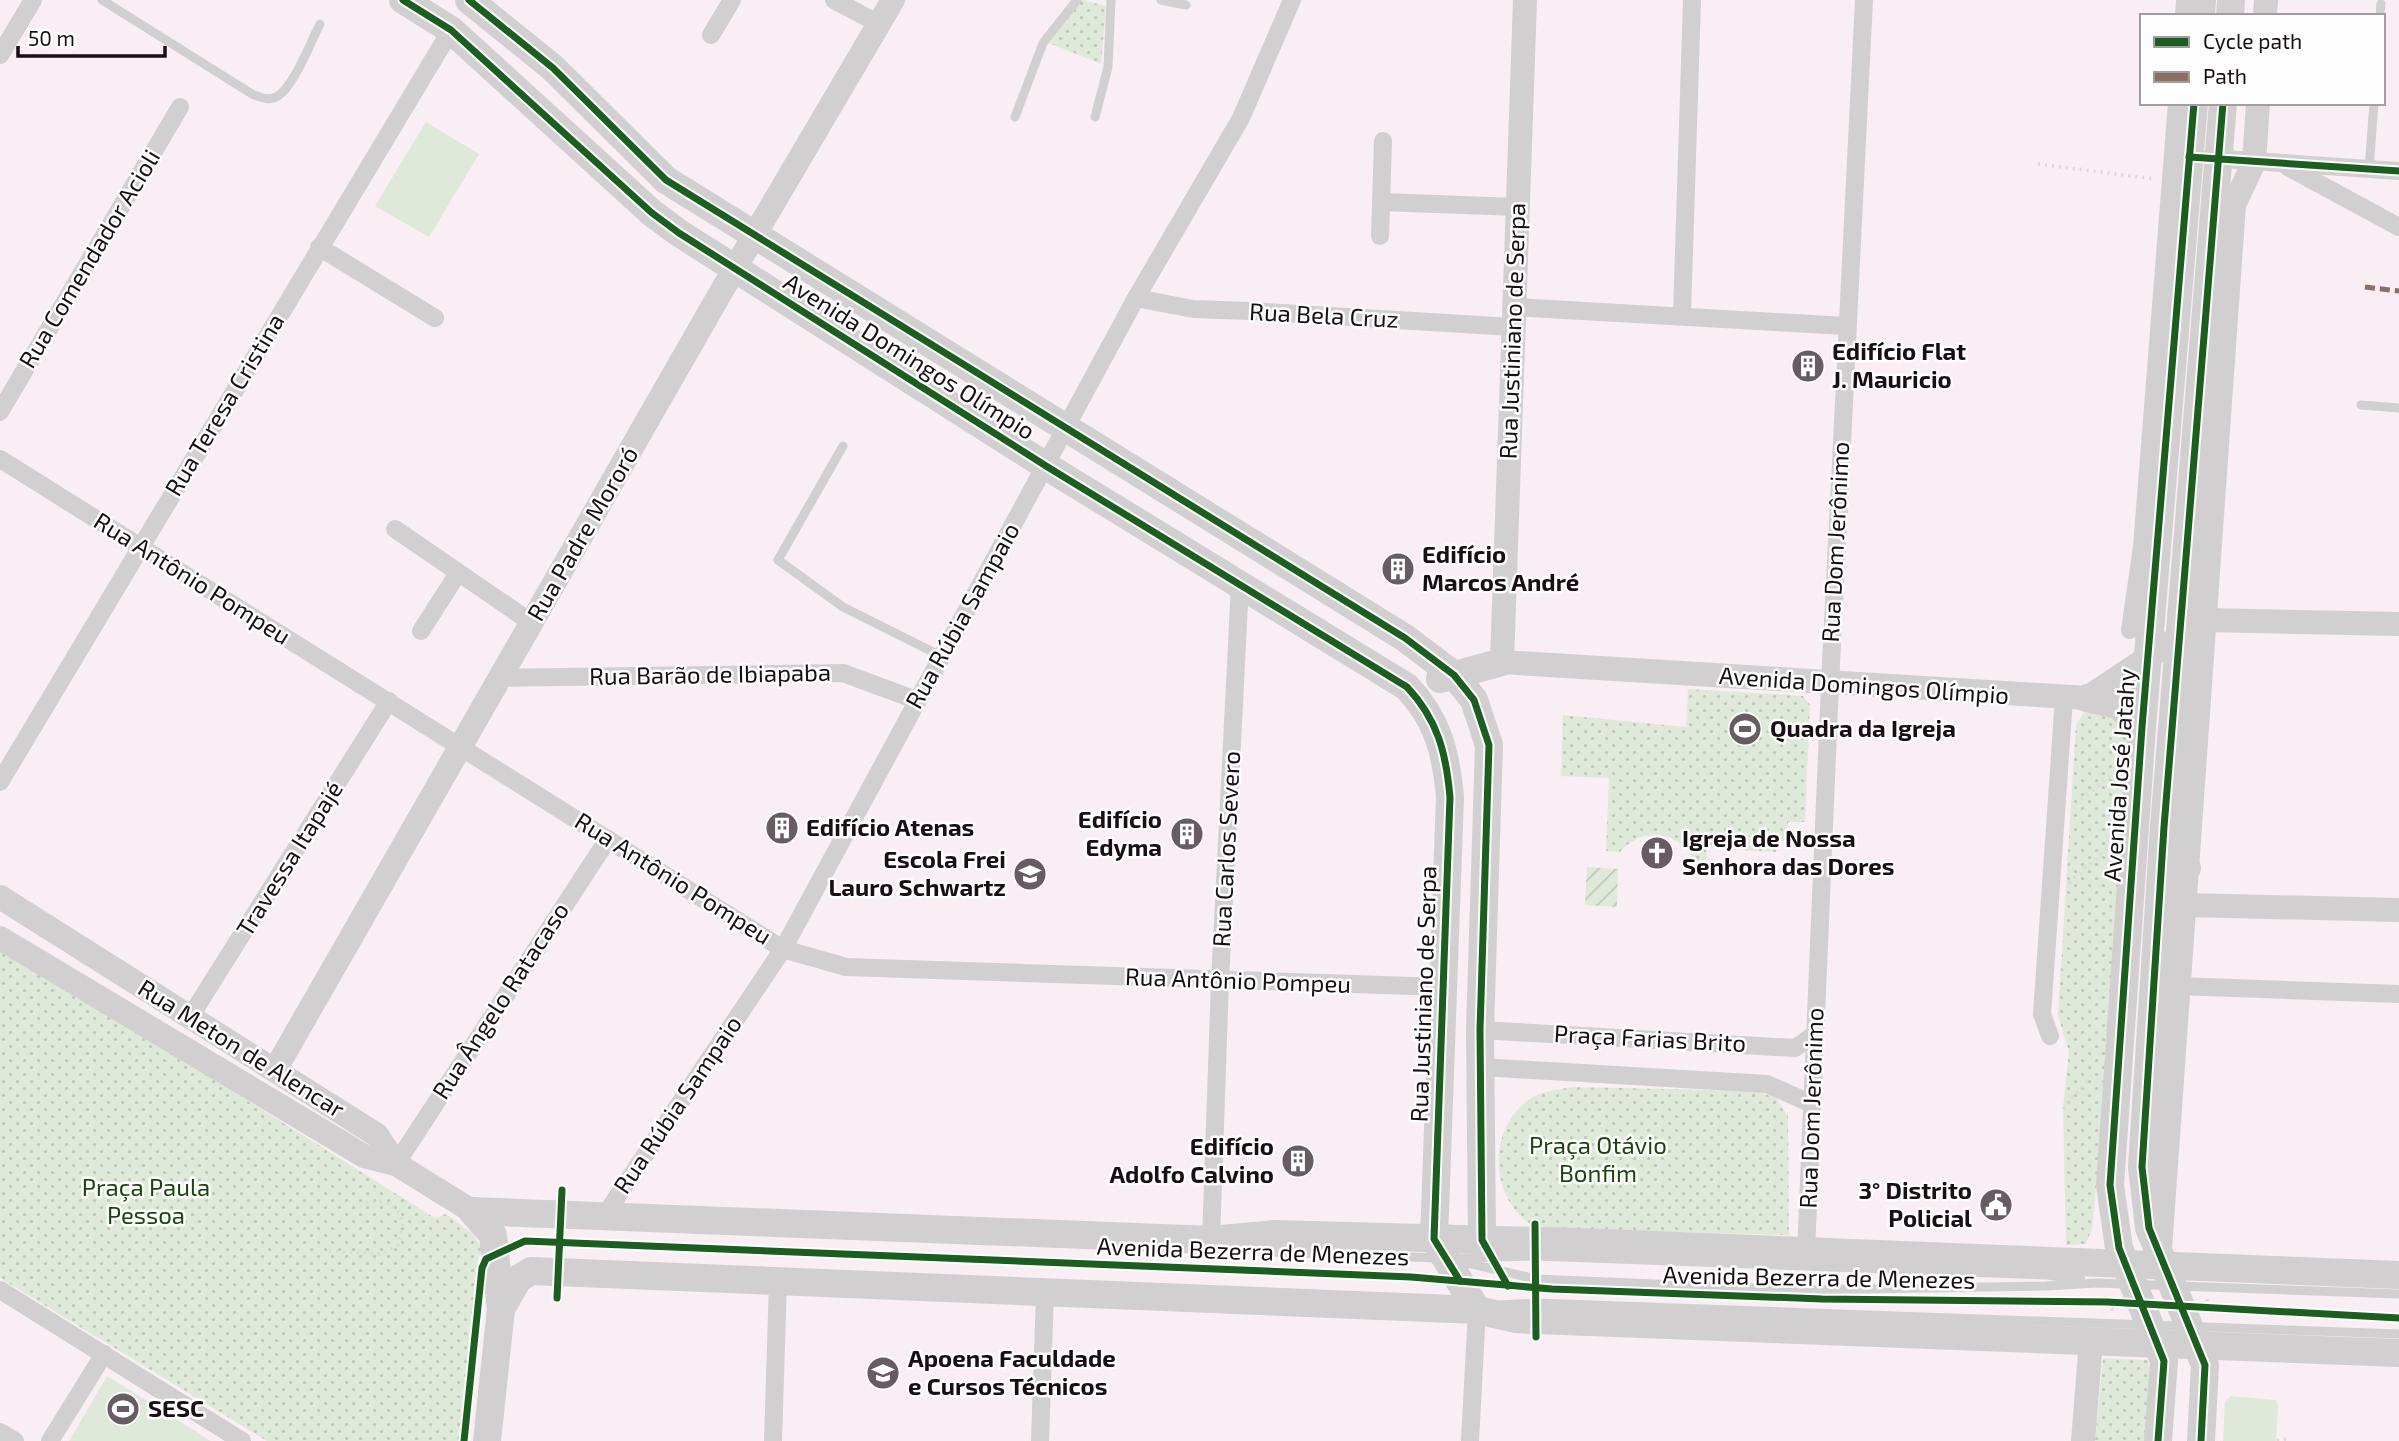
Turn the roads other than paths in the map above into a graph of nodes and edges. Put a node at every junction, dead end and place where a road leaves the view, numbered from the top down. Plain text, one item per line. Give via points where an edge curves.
1 (33, 0) edge
2 (102, 0) edge
3 (403, 0) edge
4 (469, 0) edge
5 (732, 0) edge
6 (834, 0) edge
7 (893, 0) edge
8 (1077, 0) edge
9 (1111, 0) edge
10 (1161, 0) edge
11 (1292, 0) edge
12 (1525, 0) edge
13 (1692, 0) edge
14 (1864, 0) edge
15 (2381, 4) dead end
16 (1186, 5) dead end
17 (2380, 14) edge
18 (320, 24) dead end
19 (879, 24) junction
20 (451, 30) junction
21 (711, 35) dead end
22 (0, 55) edge
23 (2177, 105) edge
24 (2194, 105) edge
25 (2223, 105) edge
26 (2258, 105) edge
27 (2374, 105) edge
28 (180, 107) dead end
29 (1015, 117) dead end
30 (1096, 117) dead end
31 (1383, 141) dead end
32 (2189, 157) junction
33 (2218, 159) junction
34 (2254, 162) junction
35 (2284, 164) junction
36 (2369, 169) junction
37 (2399, 171) edge
38 (1381, 202) junction
39 (1517, 207) junction
40 (2399, 227) edge
41 (754, 235) junction
42 (1380, 236) dead end
43 (319, 247) junction
44 (734, 269) junction
45 (1136, 298) junction
46 (1682, 314) junction
47 (1513, 317) junction
48 (435, 318) dead end
49 (1846, 326) junction
50 (2361, 405) dead end
51 (2399, 408) edge
52 (0, 412) edge
53 (1066, 429) junction
54 (843, 446) dead end
55 (0, 459) edge
56 (1046, 466) junction
57 (394, 529) dead end
58 (140, 547) junction
59 (2149, 555) junction
60 (458, 573) junction
61 (1240, 584) junction
62 (1280, 609) junction
63 (2204, 620) junction
64 (532, 623) junction
65 (2399, 624) edge
66 (2130, 630) dead end
67 (421, 631) dead end
68 (2179, 637) junction
69 (941, 656) junction
70 (2148, 658) junction
71 (1502, 662) junction
72 (1454, 675) junction
73 (499, 678) junction
74 (1830, 684) junction
75 (2076, 698) junction
76 (1474, 699) junction
77 (916, 700) junction
78 (389, 701) junction
79 (1424, 706) joint
80 (2142, 727) junction
81 (1443, 741) junction
82 (461, 745) junction
83 (0, 782) edge
84 (2164, 827) junction
85 (608, 839) junction
86 (2187, 868) junction
87 (0, 897) edge
88 (2185, 905) junction
89 (2399, 910) edge
90 (0, 938) edge
91 (783, 949) junction
92 (1220, 981) junction
93 (2178, 986) junction
94 (1443, 987) junction
95 (2399, 994) edge
96 (190, 1017) junction
97 (1480, 1030) junction
98 (1815, 1034) junction
99 (2050, 1037) dead end
100 (1481, 1067) junction
101 (275, 1070) junction
102 (1812, 1104) junction
103 (396, 1164) junction
104 (472, 1211) junction
105 (605, 1215) junction
106 (1211, 1240) junction
107 (1482, 1240) junction
108 (1440, 1249) junction
109 (1806, 1252) junction
110 (2399, 1275) edge
111 (778, 1282) junction
112 (2097, 1283) junction
113 (0, 1290) edge
114 (1045, 1293) junction
115 (2399, 1294) edge
116 (2189, 1300) junction
117 (2141, 1304) junction
118 (501, 1310) junction
119 (1477, 1310) junction
120 (2399, 1334) edge
121 (2091, 1341) junction
122 (2399, 1353) edge
123 (104, 1354) junction
124 (0, 1432) edge
125 (15, 1441) edge
126 (50, 1441) edge
127 (242, 1441) edge
128 (487, 1441) edge
129 (773, 1441) edge
130 (1040, 1441) edge
131 (1470, 1441) edge
132 (2083, 1441) edge
133 (2158, 1441) edge
134 (2201, 1441) edge

1 - 22 street
2 - 18 lane via 266,99 278,96 288,84
3 - 20 main road, Avenida Domingos Olímpio
4 - 41 main road, Avenida Domingos Olímpio via 553,68 666,180
5 - 21 street
6 - 19 street
7 - 19 street, Rua Padre Mororó
8 - 29 lane via 1043,43
9 - 30 lane via 1108,67
10 - 16 lane
11 - 45 street, Rua Rúbia Sampaio via 1241,118
12 - 39 street, Rua Justiniano de Serpa
13 - 46 street
14 - 49 street, Rua Dom Jerônimo
15 - 17 lane
19 - 41 street, Rua Padre Mororó
20 - 43 street, Rua Teresa Cristina
20 - 44 main road, Avenida Domingos Olímpio via 652,213
23 - 59 street, Avenida José Jatahy
24 - 32 main road, Avenida José Jatahy
25 - 33 main road, Avenida José Jatahy
26 - 34 street, Avenida José Jatahy
27 - 36 lane
28 - 52 street, Rua Comendador Acioli
31 - 38 street
32 - 33 street
32 - 59 main road, Avenida José Jatahy
33 - 34 street
33 - 68 main road, Avenida José Jatahy
34 - 35 street
34 - 63 street, Avenida José Jatahy via 2234,205
35 - 36 street
35 - 40 street
36 - 37 street
38 - 39 street
38 - 42 street
39 - 47 street, Rua Justiniano de Serpa
41 - 44 street, Rua Padre Mororó
41 - 53 main road, Avenida Domingos Olímpio
43 - 48 street
43 - 58 street, Rua Teresa Cristina
44 - 56 main road, Avenida Domingos Olímpio
44 - 64 street, Rua Padre Mororó
45 - 47 street, Rua Bela Cruz via 1219,312
45 - 53 street, Rua Rúbia Sampaio
46 - 47 street, Rua Bela Cruz
46 - 49 street, Rua Bela Cruz
47 - 71 street, Rua Justiniano de Serpa
49 - 74 street, Rua Dom Jerônimo
50 - 51 lane
53 - 56 street, Rua Rúbia Sampaio
53 - 72 main road, Avenida Domingos Olímpio via 1405,638
54 - 69 lane via 778,560 843,607
55 - 58 street, Rua Antônio Pompeu
56 - 61 main road, Avenida Domingos Olímpio
56 - 69 street, Rua Rúbia Sampaio
57 - 60 street
58 - 78 street, Rua Antônio Pompeu
58 - 83 street, Rua Teresa Cristina
59 - 66 street, Avenida José Jatahy
59 - 70 main road, Avenida José Jatahy
60 - 64 street
60 - 67 street
61 - 62 main road, Avenida Domingos Olímpio
61 - 92 street, Rua Carlos Severo
62 - 72 main road via 1313,614 1340,627 1415,677 1432,681
62 - 79 main road, Avenida Domingos Olímpio via 1407,687
63 - 65 street
63 - 68 street
63 - 86 street, Avenida José Jatahy
64 - 73 street, Rua Padre Mororó
68 - 70 street
68 - 84 main road, Avenida José Jatahy
69 - 77 street, Rua Rúbia Sampaio
70 - 75 street
70 - 80 main road, Avenida José Jatahy
71 - 72 main road
71 - 74 street, Avenida Domingos Olímpio
71 - 76 main road
72 - 76 main road
73 - 77 street, Rua Barão de Ibiapaba via 843,673
73 - 82 street, Rua Padre Mororó
74 - 75 street, Avenida Domingos Olímpio
74 - 98 street, Rua Dom Jerônimo
75 - 80 main road via 2118,705
75 - 99 street via 2042,1014
76 - 81 main road
76 - 97 main road via 1489,745
77 - 91 street, Rua Rúbia Sampaio
78 - 82 street, Rua Antônio Pompeu
78 - 96 street, Travessa Itapajé
79 - 81 main road, Rua Justiniano de Serpa
80 - 117 main road, Avenida José Jatahy via 2110,1185 2119,1248
81 - 94 main road, Rua Justiniano de Serpa via 1450,797
82 - 85 street, Rua Antônio Pompeu
82 - 101 street, Rua Padre Mororó
84 - 86 main road
84 - 116 main road, Avenida José Jatahy via 2142,1167 2150,1228
85 - 91 street, Rua Antônio Pompeu
85 - 103 street, Rua Ângelo Ratacaso
86 - 88 street, Avenida José Jatahy
87 - 96 street, Rua Meton de Alencar
88 - 89 street
88 - 93 street, Avenida José Jatahy
90 - 103 street via 364,1156
91 - 92 street, Rua Antônio Pompeu via 846,967
91 - 105 street, Rua Rúbia Sampaio
92 - 94 street, Rua Antônio Pompeu
92 - 106 street, Rua Carlos Severo
93 - 95 street
93 - 116 street, Avenida José Jatahy
94 - 108 main road, Rua Justiniano de Serpa
96 - 101 street, Rua Meton de Alencar
97 - 98 street, Praça Farias Brito via 1795,1048
97 - 100 main road
98 - 102 street, Rua Dom Jerônimo
100 - 102 street, Praça Farias Brito via 1768,1084
100 - 107 main road
101 - 103 street, Rua Meton de Alencar via 377,1135
102 - 109 street, Rua Dom Jerônimo
103 - 104 street, Rua Meton de Alencar
104 - 105 main road, Avenida Bezerra de Menezes
104 - 118 main road via 493,1235
105 - 106 main road, Avenida Bezerra de Menezes
106 - 108 main road, Avenida Bezerra de Menezes via 1274,1234
107 - 108 main road, Avenida Bezerra de Menezes
107 - 109 main road, Avenida Bezerra de Menezes
108 - 112 lane, Avenida Bezerra de Menezes via 2048,1275
108 - 112 lane, Avenida Bezerra de Menezes via 1536,1279 1795,1290
108 - 119 main road
109 - 117 main road, Avenida Bezerra de Menezes
110 - 116 main road, Avenida Bezerra de Menezes
111 - 114 main road, Avenida Bezerra de Menezes
111 - 118 main road, Avenida Bezerra de Menezes via 531,1271 519,1279
111 - 129 street
112 - 117 lane, Avenida Bezerra de Menezes
113 - 123 street
114 - 119 main road, Avenida Bezerra de Menezes
114 - 130 street
115 - 116 lane, Avenida Bezerra de Menezes
116 - 117 main road, Avenida Bezerra de Menezes
116 - 117 main road, Avenida Bezerra de Menezes
116 - 120 lane, Avenida Bezerra de Menezes
116 - 122 main road, Avenida Bezerra de Menezes
116 - 134 main road, Avenida José Jatahy via 2205,1365
117 - 119 lane, Avenida Bezerra de Menezes via 1515,1302
117 - 121 main road, Avenida Bezerra de Menezes
117 - 133 main road, Avenida José Jatahy via 2164,1361
118 - 128 main road
119 - 121 main road, Avenida Bezerra de Menezes via 1526,1320
119 - 131 street
121 - 132 street
123 - 126 street
123 - 127 street
124 - 125 street

